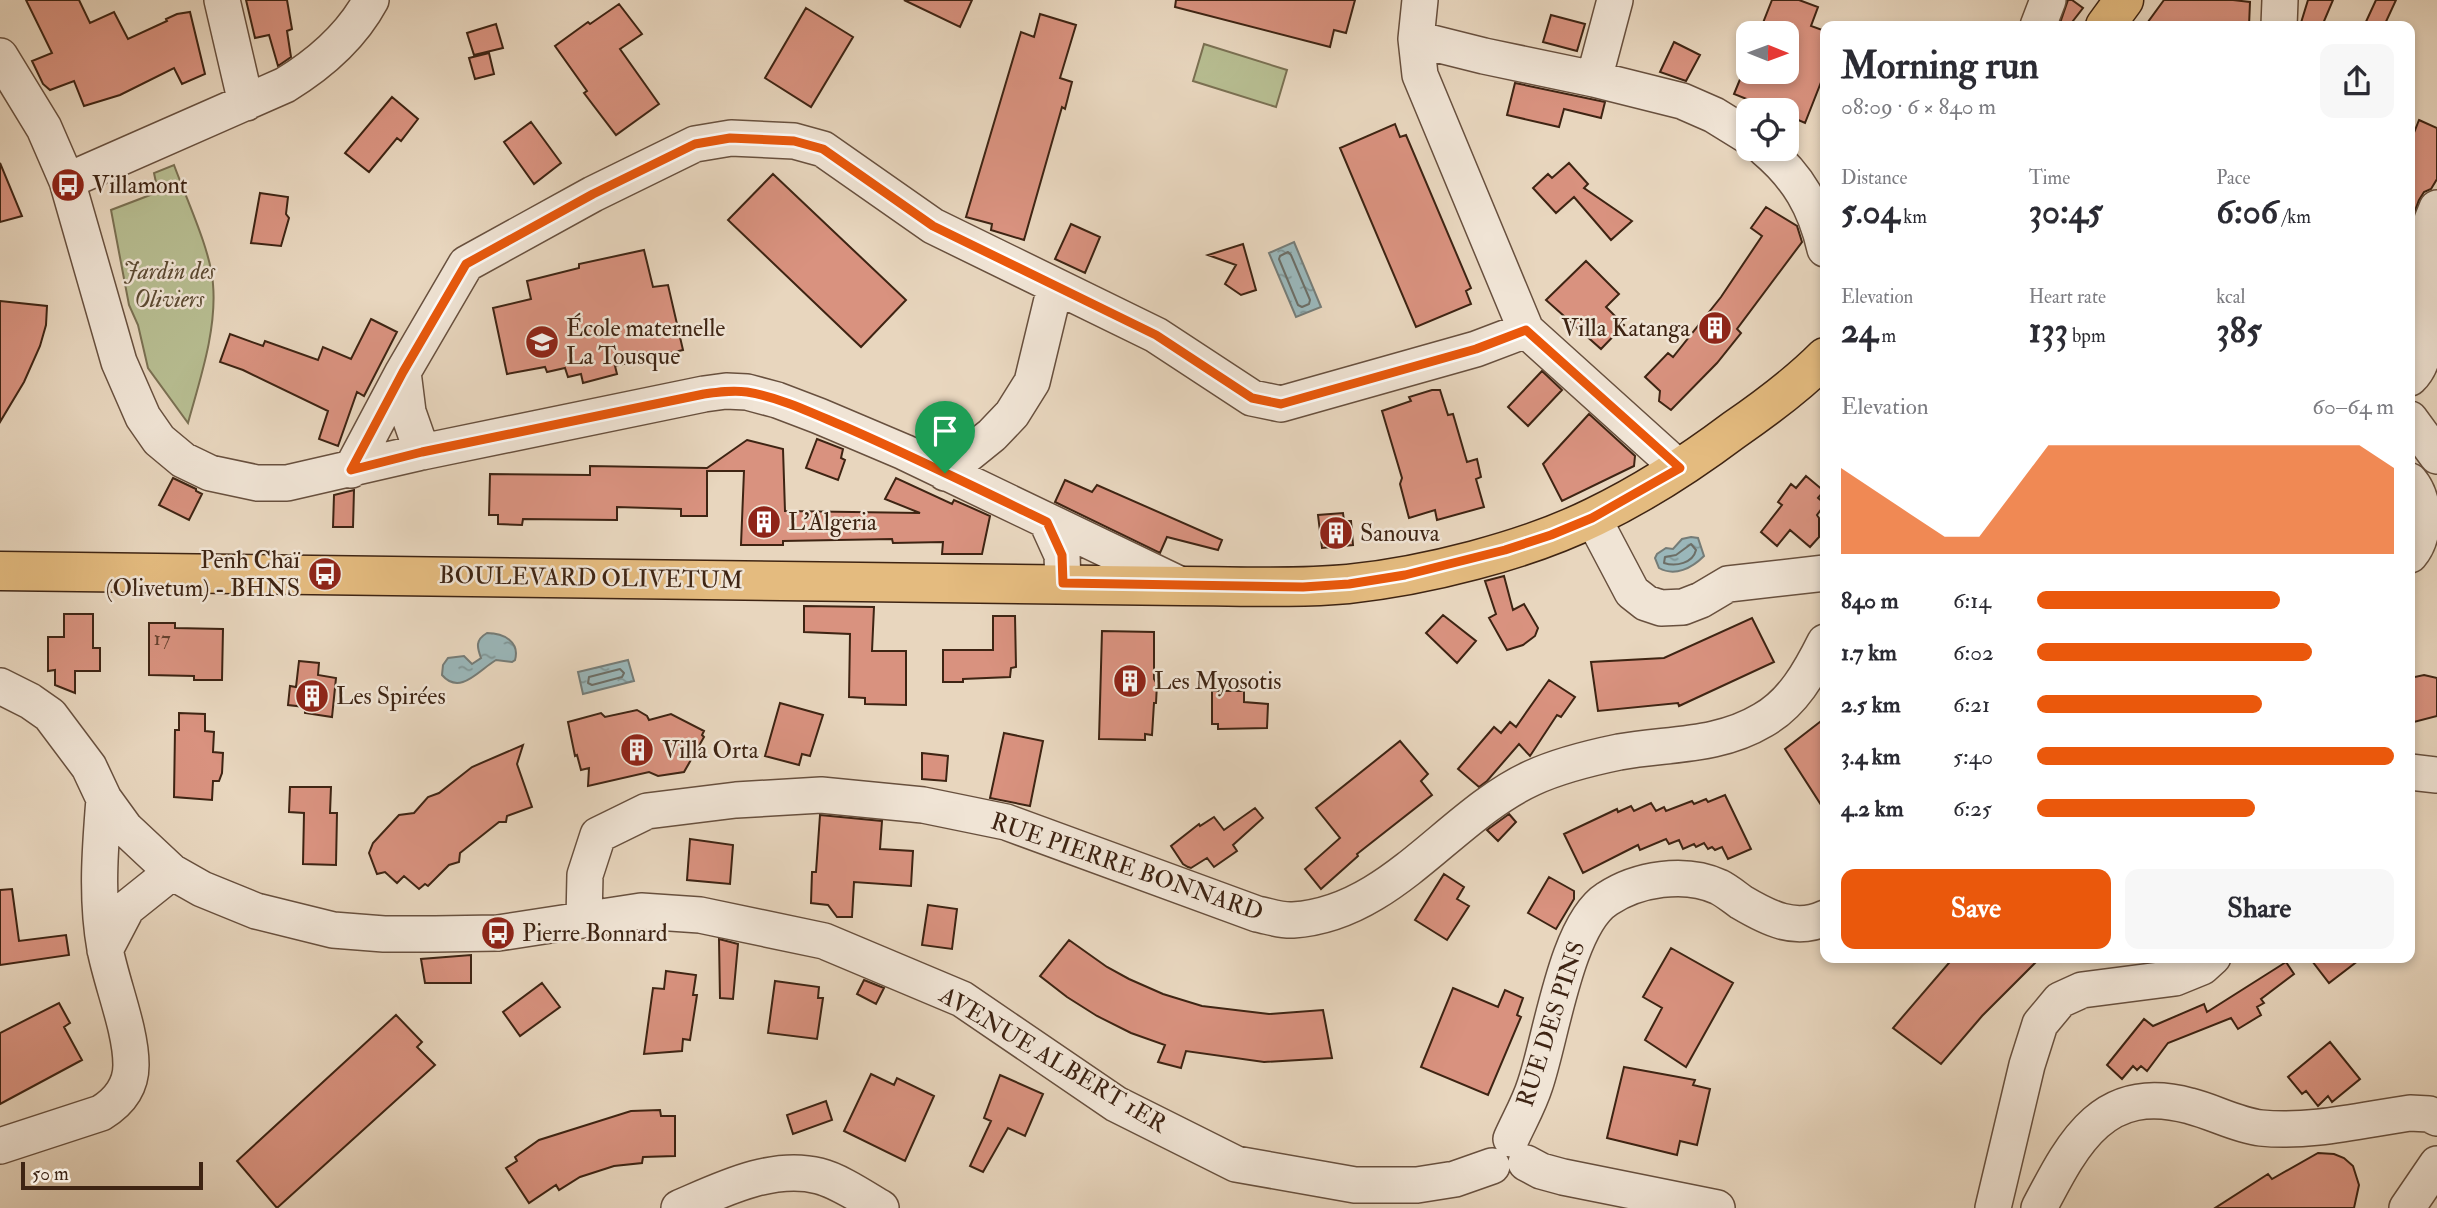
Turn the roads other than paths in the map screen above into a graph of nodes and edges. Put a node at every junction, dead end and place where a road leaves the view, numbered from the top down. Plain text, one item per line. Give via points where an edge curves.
1 (222, 0) edge
2 (371, 0) edge
3 (1420, 0) edge
4 (1615, 0) edge
5 (2048, 0) edge
6 (2124, 0) edge
7 (2280, 0) edge
8 (2040, 21) edge
9 (2109, 21) edge
10 (2279, 21) edge
11 (1416, 38) junction
12 (0, 56) edge
13 (1594, 79) junction
14 (246, 103) junction
15 (1736, 129) edge
16 (1779, 161) edge
17 (67, 181) junction
18 (2437, 208) edge
19 (1820, 234) edge
20 (1055, 287) junction
21 (1526, 330) junction
22 (1820, 361) edge
23 (2415, 371) edge
24 (403, 372) junction
25 (2415, 426) edge
26 (422, 452) junction
27 (2437, 456) edge
28 (1680, 468) junction
29 (351, 470) junction
30 (945, 473) junction
31 (2415, 487) edge
32 (1592, 518) junction
33 (1047, 522) junction
34 (2415, 549) edge
35 (0, 571) edge
36 (1820, 574) edge
37 (1063, 583) junction
38 (1183, 586) junction
39 (1820, 652) edge
40 (0, 686) edge
41 (2415, 773) edge
42 (2437, 775) edge
43 (104, 799) junction
44 (172, 872) junction
45 (584, 919) junction
46 (1820, 920) edge
47 (105, 950) junction
48 (2206, 963) edge
49 (2437, 1118) edge
50 (0, 1146) edge
51 (1510, 1156) junction
52 (2437, 1164) edge
53 (679, 1208) edge
54 (881, 1208) edge
55 (1717, 1208) edge
56 (1993, 1208) edge
57 (2039, 1208) edge
58 (2407, 1208) edge

1 - 14 street
2 - 14 street via 363,16 314,67
3 - 11 street
4 - 13 street
5 - 8 street
6 - 9 main road
7 - 10 street
11 - 13 street
11 - 21 street via 1420,75
12 - 17 street via 44,128
13 - 15 street via 1682,101
14 - 17 street
16 - 19 street via 1808,199
17 - 29 street via 119,362 142,417 159,440 183,460 210,473 257,483 287,484
18 - 23 street via 2420,274 2424,348
20 - 21 street via 1156,335 1252,398 1281,404 1476,349
20 - 24 street via 933,226 823,149 794,141 730,138 695,144 466,264
20 - 30 street via 1032,382 992,435
21 - 28 street
22 - 28 main road, BOULEVARD OLIVETUM
24 - 26 street via 408,412
24 - 29 street
25 - 27 street
26 - 29 street
26 - 30 street via 726,391 777,400
28 - 32 main road, BOULEVARD OLIVETUM
30 - 33 street
31 - 34 street via 2421,506
32 - 36 street via 1632,592 1661,608 1683,607 1728,584
32 - 38 main road, BOULEVARD OLIVETUM via 1505,550 1405,575 1303,587
33 - 37 street via 1062,555
33 - 38 street
35 - 37 main road, BOULEVARD OLIVETUM
37 - 38 main road, BOULEVARD OLIVETUM
39 - 45 street, RUE PIERRE BONNARD via 1790,699 1765,719 1711,742 1620,752 1532,778 1492,800 1360,902 1326,916 1291,920 1257,914 1006,822 923,805 821,795 647,811 598,835 585,875
40 - 43 street, AVENUE ALBERT 1ER via 50,715 89,767
41 - 42 street
43 - 44 street, AVENUE ALBERT 1ER via 125,828
43 - 47 street via 99,864
44 - 45 street, AVENUE ALBERT 1ER via 256,911 333,930 498,933
44 - 47 street via 127,908
45 - 51 street, AVENUE ALBERT 1ER via 641,911 700,915 824,940 962,999 1116,1104 1236,1164 1354,1185 1417,1185 1455,1179
46 - 51 street, RUE DES PINS via 1788,924 1719,887 1694,880 1647,883 1622,889 1602,902 1586,922 1574,949
47 - 50 street via 129,1046 127,1086 116,1104 101,1113
48 - 56 street via 2175,978 2082,990 2060,1000 2040,1024
49 - 57 street via 2410,1113 2298,1129 2260,1128 2190,1106 2141,1101 2106,1114 2084,1132
51 - 55 street via 1563,1177
52 - 58 street
53 - 54 street via 724,1188 780,1172 820,1176

